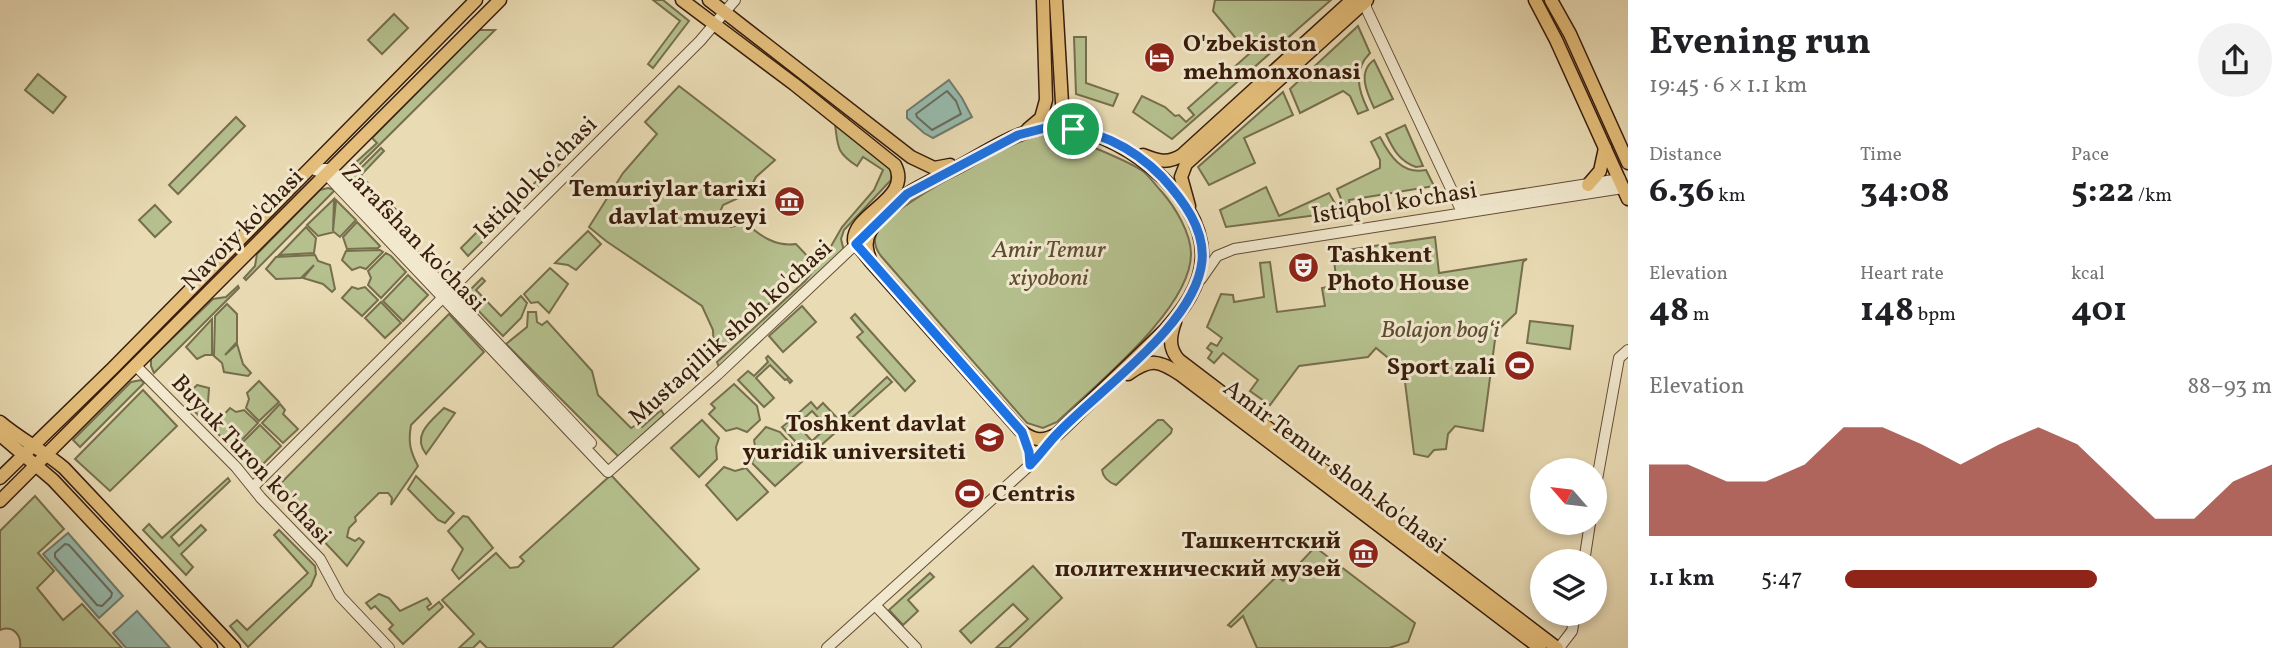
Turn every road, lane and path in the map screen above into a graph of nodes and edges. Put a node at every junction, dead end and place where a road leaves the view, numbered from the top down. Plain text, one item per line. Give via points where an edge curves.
1 (476, 0) edge
2 (499, 0) edge
3 (682, 0) edge
4 (709, 0) edge
5 (735, 0) edge
6 (1043, 0) edge
7 (1056, 0) edge
8 (1535, 0) edge
9 (1551, 0) edge
10 (1360, 2) edge
11 (724, 12) junction
12 (714, 24) junction
13 (1018, 135) junction
14 (999, 145) junction
15 (1605, 148) junction
16 (1127, 149) junction
17 (1628, 163) edge
18 (310, 168) junction
19 (328, 172) junction
20 (1588, 185) junction
21 (1625, 186) edge
22 (1461, 208) junction
23 (1193, 220) junction
24 (874, 225) junction
25 (856, 244) junction
26 (871, 262) junction
27 (447, 295) junction
28 (1189, 298) junction
29 (1178, 315) junction
30 (1628, 351) edge
31 (135, 366) junction
32 (1099, 395) junction
33 (0, 422) edge
34 (1022, 432) junction
35 (1057, 434) junction
36 (0, 435) edge
37 (63, 438) junction
38 (33, 445) junction
39 (47, 454) junction
40 (23, 455) junction
41 (1601, 458) edge
42 (36, 465) junction
43 (1030, 465) junction
44 (64, 468) junction
45 (610, 469) joint
46 (0, 478) edge
47 (53, 480) junction
48 (253, 487) junction
49 (7, 494) edge
50 (875, 606) junction
51 (1573, 626) edge
52 (1523, 642) edge
53 (1552, 647) edge
54 (211, 648) edge
55 (234, 648) edge
56 (389, 648) edge
57 (827, 648) edge
58 (916, 648) edge

1 - 18 main road, Navoiy ko'chasi
2 - 19 main road, Navoiy ko'chasi
3 - 12 main road
4 - 11 main road
5 - 11 street, Istiqlol ko‘chasi
6 - 13 main road via 1045,108 1039,121
7 - 16 main road via 1064,107
8 - 15 main road
9 - 17 main road
10 - 16 main road via 1179,157 1159,161
10 - 22 street
10 - 23 main road via 1186,164 1182,180
11 - 12 street, Istiqlol ko‘chasi
11 - 14 main road via 921,163 941,169
12 - 25 main road via 896,166 896,187 855,231
12 - 27 street, Istiqlol ko‘chasi
13 - 14 main road
13 - 16 main road via 1042,128 1067,128
14 - 24 main road via 907,194
15 - 20 main road via 1600,171
15 - 21 main road
16 - 23 main road via 1164,180
18 - 19 street, Zarafshan ko'chasi
18 - 38 main road, Navoiy ko'chasi
19 - 27 street, Zarafshan ko'chasi
19 - 31 main road, Navoiy ko'chasi
20 - 21 street, Istiqbol ko'chasi
20 - 22 street, Istiqbol ko'chasi
21 - 22 street, Istiqbol ko'chasi
22 - 28 street, Istiqbol ko'chasi via 1228,250 1213,260
23 - 28 main road via 1201,263
24 - 25 street, Mustaqillik shoh ko'chasi
24 - 26 main road via 867,241
25 - 26 main road
25 - 45 street, Mustaqillik shoh ko'chasi
26 - 34 main road
27 - 45 street, Zarafshan ko'chasi
27 - 48 street, Istiqlol ko‘chasi
28 - 29 main road
29 - 32 main road
29 - 53 main road, Amir Temur shoh ko'chasi via 1170,341 1179,360
30 - 41 street via 1619,358
31 - 37 main road, Navoiy ko'chasi
31 - 48 street, Buyuk Turon ko'chasi
32 - 35 main road
32 - 52 main road, Amir Temur shoh ko'chasi via 1145,364 1167,366
33 - 38 main road
34 - 35 main road via 1039,440
34 - 43 street
35 - 43 street
36 - 40 main road
37 - 39 main road, Navoiy ko'chasi
37 - 44 main road via 59,453
38 - 39 main road
38 - 40 main road, Navoiy ko'chasi
38 - 42 main road
39 - 42 main road, Navoiy ko'chasi
39 - 44 main road
40 - 42 main road
40 - 46 main road, Navoiy ko'chasi
42 - 47 main road
42 - 49 main road, Navoiy ko'chasi
43 - 50 street
44 - 55 main road
47 - 49 main road via 36,478
47 - 54 main road
48 - 56 street, Buyuk Turon ko'chasi via 320,559 340,596
50 - 57 street
50 - 58 street
51 - 53 street
52 - 53 main road, Amir Temur shoh ko'chasi

